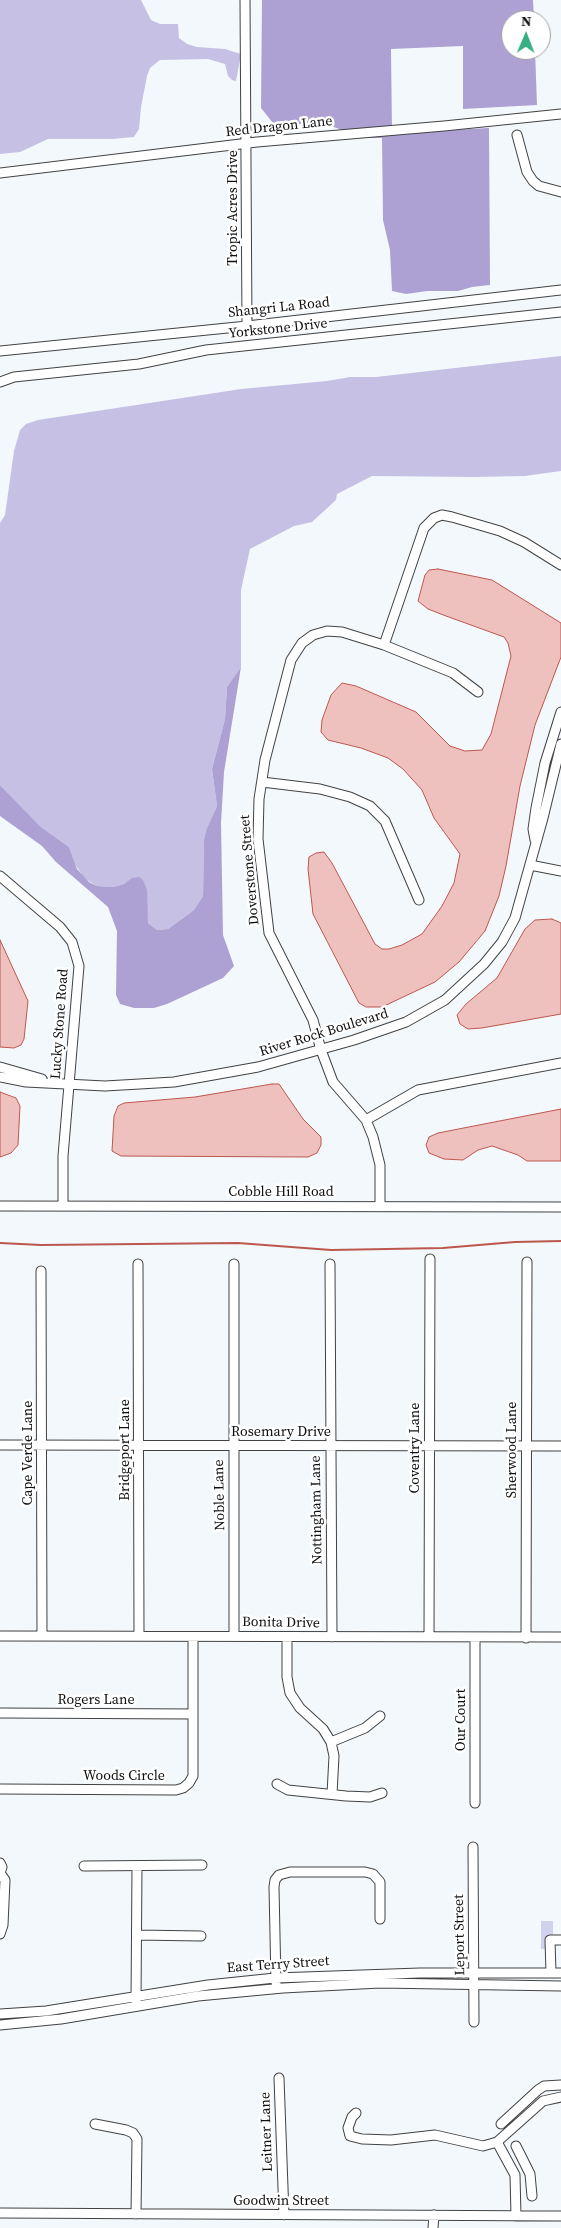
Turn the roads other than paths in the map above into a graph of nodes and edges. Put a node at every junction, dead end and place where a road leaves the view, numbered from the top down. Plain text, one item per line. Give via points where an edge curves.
1 (246, 0) edge
2 (561, 114) edge
3 (517, 136) dead end
4 (247, 144) junction
5 (0, 173) edge
6 (561, 192) edge
7 (561, 290) edge
8 (561, 312) edge
9 (247, 326) junction
10 (0, 351) edge
11 (0, 382) edge
12 (561, 565) edge
13 (384, 644) junction
14 (478, 692) dead end
15 (561, 712) edge
16 (561, 744) edge
17 (262, 782) junction
18 (535, 843) junction
19 (530, 865) junction
20 (561, 871) edge
21 (0, 876) edge
22 (419, 900) dead end
23 (321, 1050) junction
24 (561, 1063) edge
25 (0, 1067) edge
26 (0, 1077) edge
27 (50, 1081) junction
28 (69, 1084) junction
29 (366, 1120) junction
30 (0, 1206) edge
31 (64, 1206) junction
32 (380, 1206) junction
33 (561, 1207) edge
34 (430, 1259) dead end
35 (527, 1262) dead end
36 (138, 1264) dead end
37 (234, 1264) dead end
38 (330, 1264) dead end
39 (41, 1271) dead end
40 (0, 1445) edge
41 (41, 1445) junction
42 (138, 1445) junction
43 (233, 1446) junction
44 (330, 1446) junction
45 (526, 1446) junction
46 (561, 1446) edge
47 (428, 1447) junction
48 (0, 1636) edge
49 (42, 1636) junction
50 (139, 1636) junction
51 (234, 1636) junction
52 (193, 1637) junction
53 (287, 1637) junction
54 (332, 1637) junction
55 (429, 1637) junction
56 (561, 1637) edge
57 (475, 1638) junction
58 (526, 1638) junction
59 (0, 1713) edge
60 (193, 1714) junction
61 (380, 1716) dead end
62 (332, 1742) junction
63 (277, 1784) dead end
64 (0, 1789) edge
65 (332, 1794) junction
66 (382, 1794) dead end
67 (475, 1803) dead end
68 (473, 1847) dead end
69 (0, 1863) edge
70 (202, 1865) dead end
71 (84, 1866) dead end
72 (136, 1866) junction
73 (0, 1873) edge
74 (380, 1919) dead end
75 (0, 1934) edge
76 (137, 1935) junction
77 (201, 1936) dead end
78 (561, 1940) edge
79 (474, 1973) junction
80 (550, 1973) junction
81 (561, 1974) edge
82 (275, 1978) junction
83 (474, 1985) junction
84 (561, 1986) edge
85 (276, 1988) junction
86 (136, 1996) junction
87 (135, 2007) junction
88 (0, 2014) edge
89 (474, 2022) dead end
90 (0, 2025) edge
91 (279, 2078) dead end
92 (561, 2085) edge
93 (561, 2097) edge
94 (356, 2113) dead end
95 (96, 2124) dead end
96 (501, 2124) dead end
97 (497, 2142) junction
98 (516, 2146) dead end
99 (525, 2164) junction
100 (513, 2169) junction
101 (532, 2196) dead end
102 (0, 2213) edge
103 (136, 2214) junction
104 (284, 2215) junction
105 (434, 2215) junction
106 (516, 2216) junction
107 (561, 2216) edge
108 (433, 2228) edge

1 - 4 street, Tropic Acres Drive
2 - 4 street, Red Dragon Lane
3 - 6 street via 533,181
4 - 5 street, Red Dragon Lane
4 - 9 street, Tropic Acres Drive
7 - 9 street, Shangri La Road
8 - 11 street, Yorkstone Drive via 206,350 139,364 14,377
9 - 10 street, Shangri La Road
12 - 13 street via 524,542 500,532 452,517 442,515 434,518 424,528
13 - 14 street, Doverstone Street via 453,673
13 - 17 street, Doverstone Street via 334,631 313,635 302,644 289,668
15 - 18 street, River Rock Boulevard via 536,808
16 - 18 street, River Rock Boulevard
17 - 22 street via 320,789 370,806 385,821
17 - 23 street, Doverstone Street via 258,839 268,928 313,1020
18 - 19 street, River Rock Boulevard
19 - 20 street
19 - 23 street, River Rock Boulevard via 515,918 502,942 466,982 445,1000 406,1022
21 - 28 street, Lucky Stone Road via 60,927 74,948 79,981
23 - 28 street, River Rock Boulevard via 258,1067 174,1082 126,1086
23 - 29 street, Doverstone Street via 333,1082
24 - 29 street via 418,1090
25 - 27 street, River Rock Boulevard
26 - 27 street, River Rock Boulevard via 26,1082
27 - 28 street, River Rock Boulevard
28 - 31 street, Lucky Stone Road via 63,1156
29 - 32 street, Doverstone Street via 379,1156
30 - 31 street, Cobble Hill Road
31 - 32 street, Cobble Hill Road
32 - 33 street, Cobble Hill Road
34 - 47 street, Coventry Lane
35 - 45 street, Sherwood Lane
36 - 42 street, Bridgeport Lane
37 - 43 street, Noble Lane
38 - 44 street, Nottingham Lane
39 - 41 street, Cape Verde Lane
40 - 41 street, Rosemary Drive
41 - 42 street, Rosemary Drive
41 - 49 street, Cape Verde Lane
42 - 43 street, Rosemary Drive
42 - 50 street, Bridgeport Lane
43 - 44 street, Rosemary Drive
43 - 51 street, Noble Lane
44 - 47 street, Rosemary Drive
44 - 54 street, Nottingham Lane
45 - 46 street, Rosemary Drive
45 - 47 street, Rosemary Drive
45 - 58 street, Sherwood Lane
47 - 55 street, Coventry Lane
48 - 49 street, Bonita Drive
49 - 50 street, Bonita Drive
50 - 52 street, Bonita Drive
51 - 52 street, Bonita Drive
51 - 53 street, Bonita Drive
52 - 60 street, Woods Circle
53 - 54 street, Bonita Drive
53 - 62 street via 290,1693
54 - 55 street, Bonita Drive
55 - 57 street, Bonita Drive
56 - 58 street, Bonita Drive
57 - 58 street, Bonita Drive
57 - 67 street, Our Court
59 - 60 street, Rogers Lane
60 - 64 street, Woods Circle via 193,1776 183,1788
61 - 62 street via 365,1728
62 - 65 street
63 - 65 street via 288,1790
65 - 66 street via 370,1797
68 - 79 street, Leport Street
69 - 73 street
70 - 72 street
71 - 72 street
72 - 76 street
73 - 75 street via 5,1880
74 - 82 street via 380,1882 373,1874 282,1874 275,1883
76 - 77 street
76 - 86 street
78 - 80 street via 550,1940
79 - 80 street, East Terry Street
79 - 82 street, East Terry Street
79 - 83 street, Leport Street
80 - 81 street, East Terry Street
82 - 85 street
82 - 86 street, East Terry Street
83 - 84 street
83 - 85 street
83 - 89 street, Leport Street
85 - 87 street
86 - 87 street
86 - 88 street, East Terry Street via 46,2011
87 - 90 street via 61,2020
91 - 104 street, Leitner Lane
92 - 96 street via 544,2086
93 - 97 street via 543,2101
94 - 97 street via 348,2128 350,2136 362,2139 391,2140 428,2135 476,2145
95 - 103 street via 126,2130 137,2139
97 - 100 street
98 - 99 street
99 - 100 street
99 - 101 street via 532,2181
100 - 106 street
102 - 103 street, Goodwin Street
103 - 104 street, Goodwin Street
104 - 105 street, Goodwin Street
105 - 106 street, Goodwin Street
105 - 108 street
106 - 107 street, Goodwin Street

